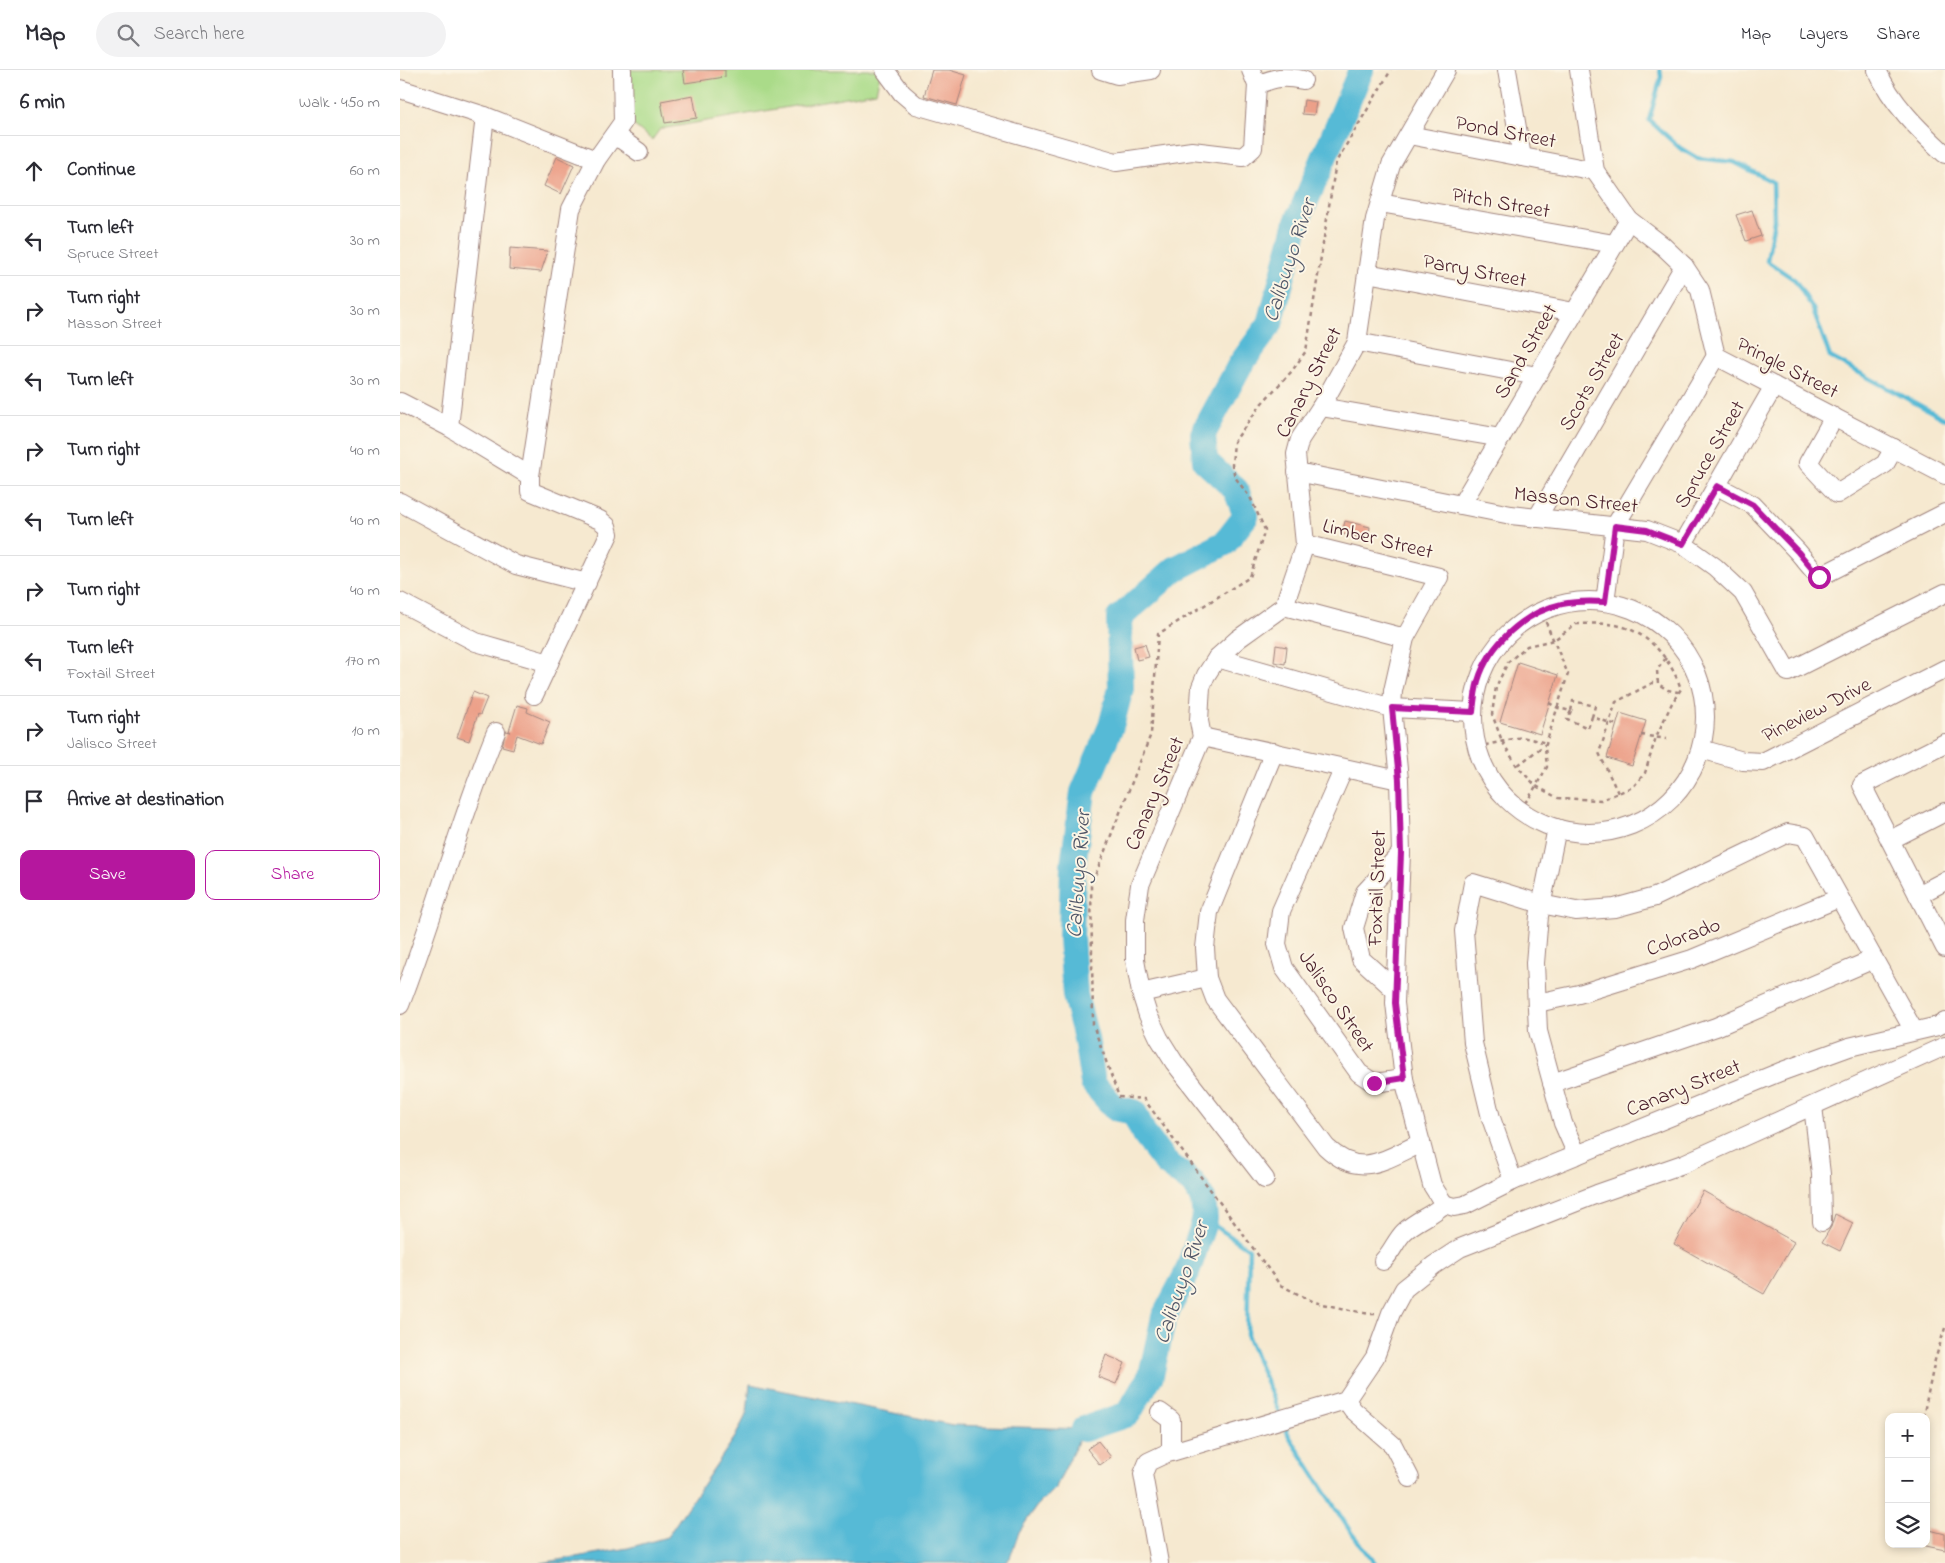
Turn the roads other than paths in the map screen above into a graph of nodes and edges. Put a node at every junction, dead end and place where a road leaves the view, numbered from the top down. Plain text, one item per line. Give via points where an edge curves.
1 (885, 70) edge
2 (1101, 70) edge
3 (1151, 70) edge
4 (1446, 70) edge
5 (1507, 70) edge
6 (1579, 70) edge
7 (1877, 70) edge
8 (620, 71) edge
9 (1254, 77) edge
10 (1303, 80) dead end
11 (400, 89) edge
12 (485, 116) junction
13 (1409, 135) junction
14 (613, 137) junction
15 (639, 152) dead end
16 (1945, 154) edge
17 (1522, 157) junction
18 (596, 160) junction
19 (1595, 170) junction
20 (1380, 203) junction
21 (1629, 220) junction
22 (1614, 244) junction
23 (1684, 266) junction
24 (1367, 273) junction
25 (1574, 312) junction
26 (1357, 342) junction
27 (1716, 356) junction
28 (1537, 376) junction
29 (1774, 386) junction
30 (400, 402) edge
31 (1321, 407) junction
32 (1834, 417) junction
33 (450, 427) junction
34 (1501, 438) junction
35 (1894, 448) junction
36 (1297, 472) junction
37 (1945, 475) edge
38 (530, 476) junction
39 (1717, 486) junction
40 (400, 502) edge
41 (1462, 505) junction
42 (1945, 513) edge
43 (1537, 518) junction
44 (1615, 526) junction
45 (1305, 544) junction
46 (1683, 544) junction
47 (1439, 577) joint
48 (587, 582) junction
49 (1945, 593) edge
50 (400, 602) edge
51 (1605, 602) junction
52 (1284, 606) junction
53 (1405, 638) junction
54 (1217, 658) junction
55 (549, 663) junction
56 (1945, 668) edge
57 (534, 695) dead end
58 (1392, 708) junction
59 (1473, 712) junction
60 (496, 732) dead end
61 (1202, 737) junction
62 (1945, 743) edge
63 (1701, 749) junction
64 (1274, 752) junction
65 (1344, 768) junction
66 (1399, 780) junction
67 (1945, 812) edge
68 (1557, 828) junction
69 (1890, 840) junction
70 (1401, 853) junction
71 (1945, 881) edge
72 (1918, 895) junction
73 (1840, 898) junction
74 (1541, 904) junction
75 (1945, 948) edge
76 (1874, 959) junction
77 (1207, 978) junction
78 (1395, 990) junction
79 (1141, 993) junction
80 (1537, 1003) junction
81 (400, 1005) edge
82 (1945, 1022) edge
83 (1914, 1030) junction
84 (1945, 1046) edge
85 (1404, 1078) junction
86 (1552, 1083) junction
87 (1813, 1106) junction
88 (1421, 1143) junction
89 (1578, 1155) junction
90 (1264, 1179) dead end
91 (1513, 1181) junction
92 (1444, 1204) junction
93 (1822, 1222) dead end
94 (1383, 1261) dead end
95 (1342, 1402) junction
96 (1160, 1412) dead end
97 (1171, 1452) junction
98 (1410, 1478) dead end
99 (1159, 1563) edge

1 - 9 street via 902,93 916,105 1116,162 1192,151 1243,157 1253,148
2 - 3 street via 1117,75
4 - 13 street, Canary Street
5 - 17 street
6 - 19 street, Pringle Street
7 - 16 street via 1882,83 1920,131
8 - 14 street via 623,122
9 - 10 street
11 - 12 street
12 - 18 street
12 - 33 street
13 - 17 street, Pond Street
13 - 20 street, Canary Street via 1391,166
14 - 15 street
14 - 18 street
17 - 19 street, Pond Street
18 - 38 street via 571,209
19 - 21 street, Pringle Street
20 - 22 street, Pitch Street
20 - 24 street, Canary Street
21 - 22 street, Sand Street
21 - 23 street, Pringle Street
22 - 25 street, Sand Street
23 - 27 street, Pringle Street via 1700,290
23 - 43 street, Scots Street
24 - 25 street, Parry Street
24 - 26 street, Canary Street
25 - 28 street, Sand Street
26 - 28 street
26 - 31 street, Canary Street
27 - 29 street, Pringle Street
27 - 44 street
28 - 34 street, Sand Street
29 - 32 street, Pringle Street
29 - 39 street, Spruce Street
30 - 33 street
31 - 34 street
31 - 36 street, Canary Street via 1300,439 1296,454
32 - 35 street, Pringle Street
32 - 35 street via 1808,463 1837,494 1885,464
33 - 38 street
34 - 41 street, Sand Street
35 - 37 street, Pringle Street
36 - 41 street, Masson Street
36 - 45 street, Canary Street
38 - 48 street via 530,491 600,520 607,526 609,534
39 - 42 street via 1753,505 1819,577
39 - 46 street, Spruce Street
40 - 48 street via 516,565
41 - 43 street, Masson Street
43 - 44 street, Masson Street
44 - 46 street, Masson Street via 1647,530
44 - 51 street
45 - 47 street, Limber Street
45 - 52 street, Canary Street
46 - 49 street, Masson Street via 1743,593 1788,672
47 - 53 street, Foxtail Street
48 - 55 street
50 - 55 street via 476,642
51 - 59 street via 1562,604 1541,611 1514,628 1492,651 1478,680
51 - 63 street via 1634,610 1660,625 1681,646 1696,672 1704,701
52 - 53 street
52 - 54 street, Canary Street
53 - 58 street, Foxtail Street
54 - 58 street
54 - 61 street, Canary Street via 1202,687 1199,721
55 - 57 street
56 - 63 street, Pineview Drive via 1763,762 1743,761
58 - 59 street
58 - 66 street, Foxtail Street
59 - 68 street via 1477,747 1486,771 1500,792 1519,809
60 - 81 street
61 - 64 street
61 - 79 street, Canary Street via 1140,885 1134,941
62 - 69 street via 1862,785
63 - 68 street via 1694,769 1682,787 1663,807 1639,822 1603,832 1585,833
64 - 65 street
64 - 77 street via 1208,912
65 - 66 street
65 - 85 street, Jalisco Street via 1281,911 1277,944 1284,968 1359,1073 1374,1083
66 - 70 street, Foxtail Street
67 - 69 street
68 - 74 street
69 - 72 street
70 - 78 street, Foxtail Street
70 - 78 street via 1365,892 1354,928 1362,959
71 - 72 street
72 - 75 street
73 - 74 street via 1805,836 1788,833 1655,898 1615,908 1576,911
73 - 76 street
73 - 80 street, Colorado via 1692,959 1579,994
74 - 80 street via 1535,964
74 - 91 street via 1473,882 1464,931 1473,1043 1491,1118
76 - 83 street
76 - 86 street via 1716,1027
77 - 79 street
77 - 88 street via 1215,999 1337,1158 1367,1165
78 - 85 street, Foxtail Street
79 - 90 street, Canary Street via 1148,1014 1174,1062
80 - 86 street via 1538,1031
82 - 83 street, Canary Street
83 - 89 street, Canary Street via 1780,1072
84 - 87 street
85 - 88 street, Foxtail Street
86 - 89 street via 1563,1123
87 - 93 street via 1821,1174
87 - 95 street via 1683,1164 1460,1248 1434,1264 1404,1289 1391,1313 1375,1357
88 - 92 street, Foxtail Street via 1432,1185
89 - 91 street, Canary Street
91 - 92 street, Canary Street via 1465,1205 1454,1207
92 - 94 street via 1435,1214 1403,1233
95 - 97 street
95 - 98 street via 1392,1446
96 - 97 street via 1171,1420
97 - 99 street via 1148,1462 1143,1474

